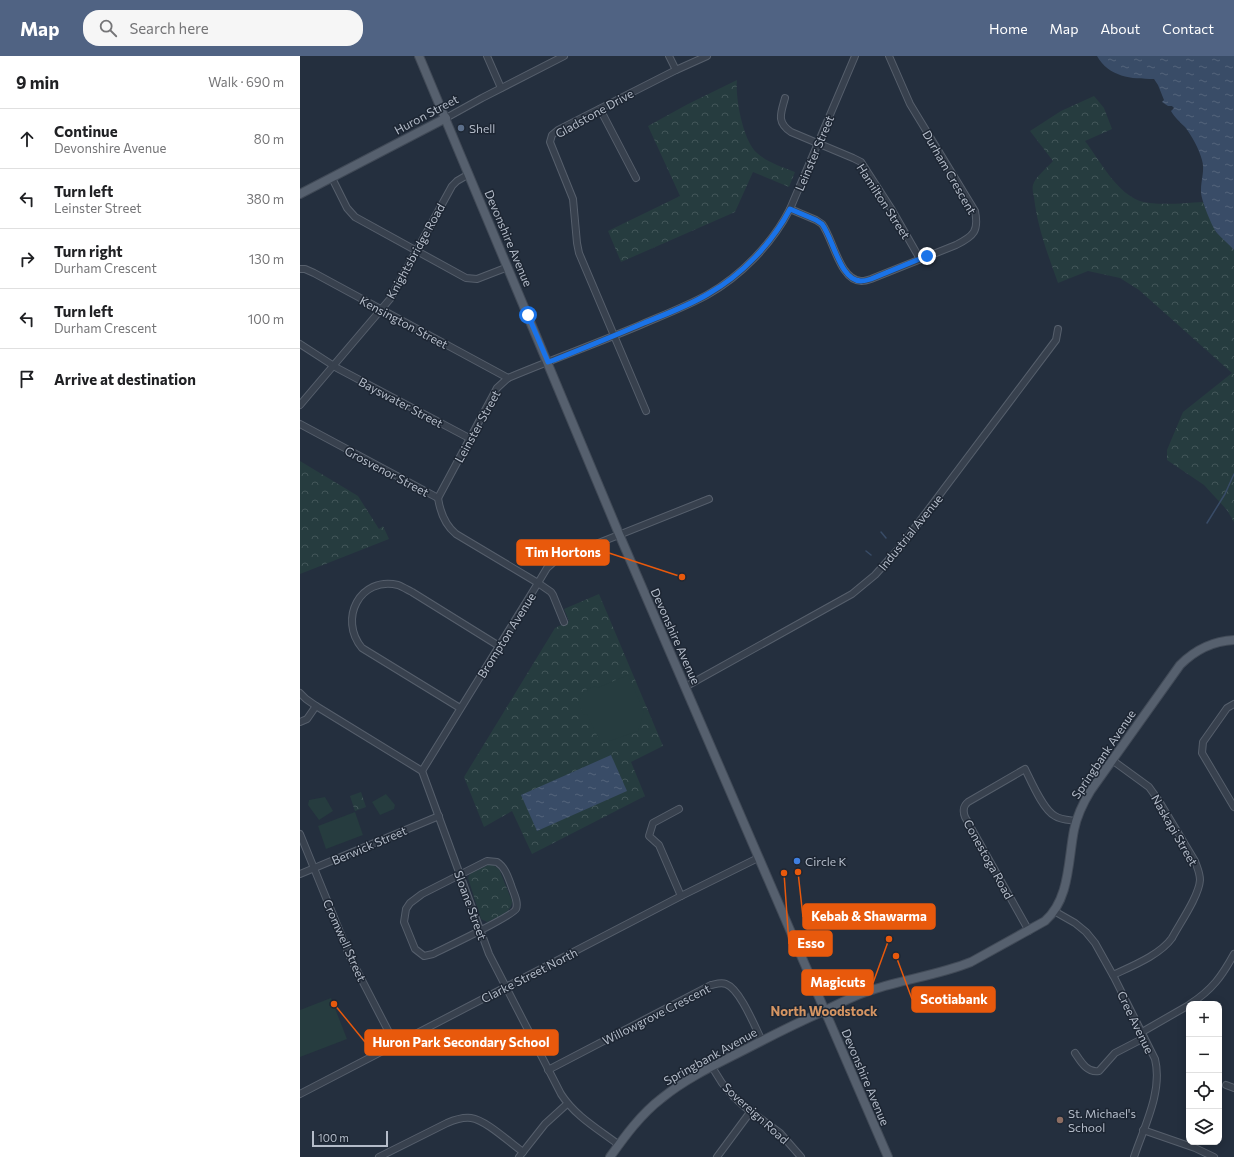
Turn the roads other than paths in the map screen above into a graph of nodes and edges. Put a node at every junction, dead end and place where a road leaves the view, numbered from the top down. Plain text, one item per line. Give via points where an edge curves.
1 (419, 56) edge
2 (488, 56) edge
3 (564, 56) edge
4 (669, 56) edge
5 (707, 56) edge
6 (855, 56) edge
7 (889, 56) edge
8 (676, 70) junction
9 (501, 88) junction
10 (785, 98) dead end
11 (600, 109) junction
12 (446, 118) junction
13 (819, 143) junction
14 (469, 174) junction
15 (332, 178) junction
16 (636, 178) dead end
17 (300, 194) edge
18 (790, 209) junction
19 (416, 251) junction
20 (920, 259) junction
21 (508, 267) junction
22 (300, 269) edge
23 (381, 310) junction
24 (1058, 330) dead end
25 (614, 336) junction
26 (300, 344) edge
27 (548, 362) junction
28 (333, 365) junction
29 (508, 378) junction
30 (300, 405) edge
31 (646, 411) dead end
32 (300, 424) edge
33 (469, 438) junction
34 (438, 498) junction
35 (709, 499) dead end
36 (619, 534) junction
37 (538, 583) junction
38 (564, 622) dead end
39 (1234, 640) edge
40 (499, 646) junction
41 (685, 687) junction
42 (300, 693) edge
43 (1234, 704) edge
44 (316, 706) junction
45 (460, 708) junction
46 (300, 722) edge
47 (1112, 760) junction
48 (422, 771) junction
49 (1234, 807) edge
50 (679, 809) dead end
51 (439, 816) junction
52 (1076, 821) junction
53 (300, 834) edge
54 (758, 858) junction
55 (314, 869) junction
56 (300, 874) edge
57 (460, 874) junction
58 (681, 896) junction
59 (1054, 911) junction
60 (480, 930) junction
61 (1029, 931) junction
62 (1234, 954) edge
63 (1113, 975) junction
64 (505, 987) junction
65 (1194, 1001) edge
66 (1186, 1007) edge
67 (824, 1010) junction
68 (1143, 1035) junction
69 (762, 1041) junction
70 (395, 1044) junction
71 (1075, 1053) dead end
72 (712, 1067) junction
73 (548, 1070) junction
74 (1226, 1085) dead end
75 (1234, 1088) edge
76 (300, 1094) edge
77 (567, 1104) junction
78 (751, 1111) junction
79 (1143, 1130) junction
80 (619, 1145) junction
81 (521, 1154) edge
82 (379, 1157) edge
83 (610, 1157) edge
84 (717, 1157) edge
85 (801, 1157) edge
86 (888, 1157) edge
87 (1134, 1157) edge
88 (1214, 1157) edge

1 - 12 main road, Devonshire Avenue
2 - 9 street
3 - 9 street, Huron Street
4 - 8 street
5 - 8 street, Gladstone Drive
6 - 13 street, Leinster Street
7 - 20 street, Durham Crescent via 910,104 973,207 977,220 976,229 967,240
8 - 11 street, Gladstone Drive
9 - 12 street, Huron Street
10 - 13 street, Hamilton Street via 781,118 784,126 791,132
11 - 16 street
11 - 25 street, Gladstone Drive via 555,132 550,142 573,199 579,253
12 - 14 main road, Devonshire Avenue
12 - 15 main road, Huron Street
13 - 18 street, Leinster Street
13 - 20 street, Hamilton Street via 864,165
14 - 19 street, Knightsbridge Road via 452,186
14 - 21 main road, Devonshire Avenue
15 - 17 main road, Huron Street
15 - 19 street via 347,208 355,217
18 - 20 street, Durham Crescent via 822,224 842,267 851,278 861,281 871,279
18 - 25 street, Leinster Street via 762,250 728,281 707,295
19 - 21 street via 466,278 483,278
19 - 23 street, Knightsbridge Road
21 - 27 main road, Devonshire Avenue
22 - 23 street, Kensington Street via 314,273
23 - 28 street, Knightsbridge Road
23 - 29 street, Kensington Street
24 - 41 street, Industrial Avenue via 1056,340 901,546 875,575 852,594
25 - 27 street, Leinster Street
25 - 31 street, Gladstone Drive
26 - 28 street
27 - 29 street, Leinster Street
27 - 36 main road, Devonshire Avenue
28 - 30 street, Knightsbridge Road
28 - 33 street, Bayswater Street
29 - 33 street, Leinster Street via 497,388
32 - 34 street, Grosvenor Street
33 - 34 street, Leinster Street
34 - 37 street, Grosvenor Street via 447,524 454,532
35 - 36 street, Brompton Avenue
36 - 37 street, Brompton Avenue via 556,560 547,568
36 - 41 main road, Devonshire Avenue
37 - 38 street, Grosvenor Street via 551,592
37 - 40 street, Brompton Avenue
39 - 47 main road, Springbank Avenue via 1205,647 1182,662
40 - 45 street, Brompton Avenue
40 - 45 street via 398,585 378,586 364,593 358,600 353,612 352,625 362,648
41 - 54 main road, Devonshire Avenue
42 - 44 street
43 - 49 street via 1227,708 1203,742 1202,751
44 - 46 street via 307,718
44 - 48 street
45 - 48 street, Brompton Avenue
47 - 52 main road, Springbank Avenue via 1086,798
47 - 63 street, Naskapi Street via 1142,781 1154,793 1195,861 1200,880 1196,895 1170,940 1158,951
48 - 51 street, Sloane Street
50 - 58 street via 653,823 649,836 659,845
51 - 55 street, Berwick Street
51 - 57 street, Sloane Street
52 - 59 main road, Springbank Avenue via 1064,886
52 - 61 street, Conestoga Road via 1052,814 1025,769 965,804 965,817
53 - 55 street, Cromwell Street
54 - 58 street, Clarke Street North
54 - 67 main road, Devonshire Avenue
55 - 56 street, Berwick Street
55 - 70 street, Cromwell Street via 351,959
57 - 60 street, Sloane Street
57 - 60 street via 487,861 497,862 504,869 515,896 517,904 514,911
57 - 60 street via 410,902 405,913 405,928 415,949 428,956
58 - 64 street, Clarke Street North
59 - 61 main road, Springbank Avenue via 1045,921
59 - 63 street, Cree Avenue via 1075,923 1091,937
60 - 64 street, Sloane Street
61 - 67 main road, Springbank Avenue via 960,967 873,989
62 - 65 street via 1217,982
63 - 68 street, Cree Avenue
64 - 70 street, Clarke Street North
64 - 73 street, Sloane Street
66 - 68 street
67 - 69 main road, Springbank Avenue
67 - 86 main road, Devonshire Avenue
68 - 71 street via 1115,1053 1102,1069 1097,1071 1091,1071
68 - 79 street, Cree Avenue via 1154,1059 1158,1080
69 - 72 main road, Springbank Avenue
69 - 73 street, Willowgrove Crescent via 737,993 727,984 721,983
70 - 76 street, Clarke Street North
72 - 78 street, Sovereign Road via 727,1090
72 - 80 main road, Springbank Avenue via 661,1098 643,1115
73 - 77 street, Sloane Street
74 - 75 street
77 - 80 street, Sloane Street
77 - 81 street via 544,1124
78 - 84 street
78 - 85 street, Sovereign Road via 780,1132
79 - 87 street, Cree Avenue
79 - 88 street
80 - 83 main road, Springbank Avenue
81 - 82 street via 484,1123 468,1118 446,1123

